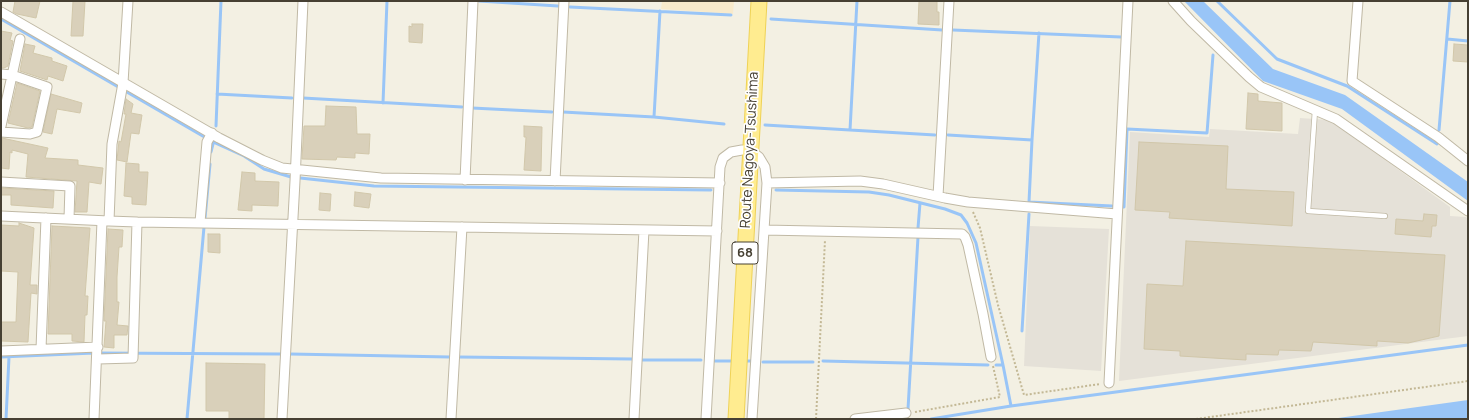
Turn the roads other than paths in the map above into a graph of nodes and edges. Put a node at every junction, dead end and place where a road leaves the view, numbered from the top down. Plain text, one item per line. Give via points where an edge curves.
1 (128, 1) edge
2 (303, 1) edge
3 (473, 1) edge
4 (564, 1) edge
5 (759, 1) edge
6 (949, 1) edge
7 (1128, 1) edge
8 (1173, 1) edge
9 (1358, 1) edge
10 (1, 12) edge
11 (20, 39) dead end
12 (1, 74) edge
13 (12, 75) junction
14 (122, 88) junction
15 (1315, 110) junction
16 (1, 126) edge
17 (1, 132) edge
18 (212, 133) junction
19 (750, 150) junction
20 (1468, 161) edge
21 (296, 170) junction
22 (465, 180) junction
23 (555, 181) junction
24 (1, 182) edge
25 (720, 183) junction
26 (767, 183) junction
27 (938, 196) junction
28 (1468, 211) edge
29 (1117, 214) junction
30 (1, 216) edge
31 (1385, 216) dead end
32 (46, 218) junction
33 (69, 219) junction
34 (106, 221) junction
35 (137, 222) junction
36 (200, 222) junction
37 (293, 224) junction
38 (462, 227) junction
39 (644, 230) junction
40 (764, 230) junction
41 (717, 231) junction
42 (98, 347) junction
43 (42, 350) junction
44 (1, 351) edge
45 (991, 358) road end
46 (98, 359) junction
47 (1109, 383) road end
48 (906, 413) road end
49 (94, 419) edge
50 (282, 419) edge
51 (451, 419) edge
52 (634, 419) edge
53 (706, 419) edge
54 (736, 419) edge
55 (752, 419) edge
56 (855, 419) edge

1 - 14 street
2 - 21 street
3 - 22 street
4 - 23 street
5 - 19 main road, Route Nagoya-Tsushima / 68
6 - 27 street
7 - 29 street
8 - 15 street via 1261,87
9 - 20 street via 1352,81 1438,137
10 - 14 street
11 - 13 street
12 - 13 street
13 - 16 street
13 - 17 street via 47,87 37,132
14 - 18 street
14 - 34 street via 112,144
15 - 28 street via 1336,119
15 - 31 lane via 1308,211
18 - 21 street via 262,160 282,168
18 - 36 street via 207,142
19 - 25 street via 731,152 722,158
19 - 26 street via 759,157 765,167
19 - 54 main road, Route Nagoya-Tsushima / 68
21 - 22 street via 381,178
21 - 37 street
22 - 23 street
23 - 25 street
24 - 33 street via 70,186
25 - 41 street
26 - 27 street via 860,181
26 - 40 street
27 - 29 street via 968,202
29 - 47 street
30 - 32 street
32 - 33 street
32 - 43 street
33 - 34 street
34 - 35 street
34 - 42 street
35 - 36 street
35 - 46 street via 133,354
36 - 37 street
37 - 38 street
37 - 50 street
38 - 39 street
38 - 51 street
39 - 41 street
39 - 52 street
40 - 45 street via 962,234 968,245
40 - 55 street
41 - 53 street
42 - 43 street
42 - 46 street
43 - 44 street
46 - 49 street
48 - 56 street

